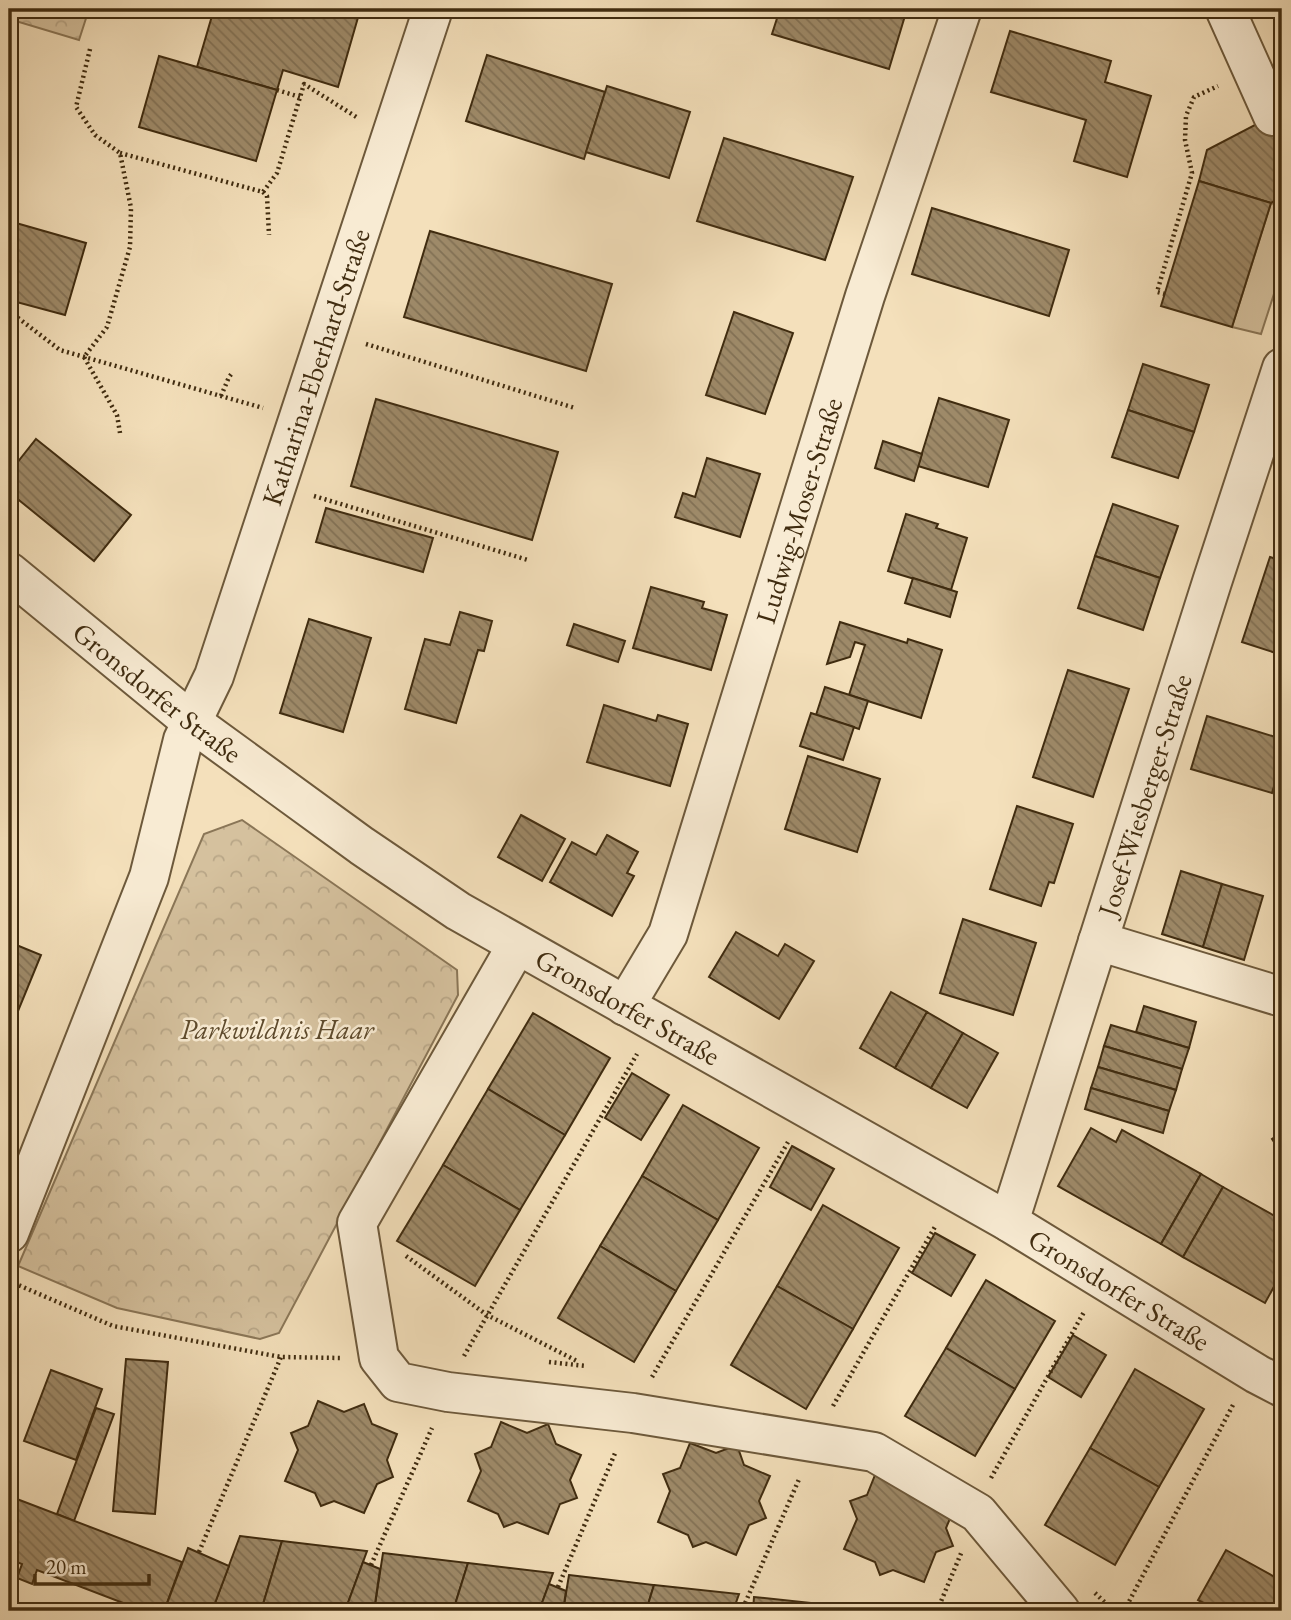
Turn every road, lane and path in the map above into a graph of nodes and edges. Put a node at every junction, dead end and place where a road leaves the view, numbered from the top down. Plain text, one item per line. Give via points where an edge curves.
1 (433, 9) edge
2 (962, 9) edge
3 (1225, 9) edge
4 (90, 49) dead end
5 (1253, 71) junction
6 (276, 90) dead end
7 (300, 97) junction
8 (1273, 116) dead end
9 (391, 138) junction
10 (120, 153) junction
11 (262, 192) junction
12 (269, 235) dead end
13 (1165, 294) dead end
14 (9, 311) edge
15 (366, 344) dead end
16 (84, 357) junction
17 (1282, 368) edge
18 (233, 372) dead end
19 (221, 396) junction
20 (575, 408) dead end
21 (299, 418) junction
22 (120, 433) dead end
23 (277, 485) junction
24 (528, 560) dead end
25 (9, 572) edge
26 (193, 723) junction
27 (1098, 942) junction
28 (517, 945) junction
29 (1282, 997) edge
30 (625, 1006) junction
31 (640, 1050) dead end
32 (790, 1138) dead end
33 (1009, 1222) junction
34 (9, 1233) edge
35 (406, 1256) dead end
36 (1084, 1311) dead end
37 (487, 1315) junction
38 (281, 1357) dead end
39 (586, 1366) dead end
40 (1270, 1380) edge
41 (448, 1392) junction
42 (633, 1413) junction
43 (978, 1513) junction
44 (199, 1552) dead end
45 (371, 1565) dead end
46 (558, 1587) dead end
47 (937, 1611) edge
48 (1060, 1611) edge
49 (1124, 1611) edge

1 - 9 street, Katharina-Eberhard-Straße
2 - 30 street, Ludwig-Moser-Straße via 865,296 668,934
3 - 5 street
4 - 10 path via 76,107 95,135
5 - 8 street
5 - 13 path via 1194,97 1186,116 1185,140 1192,173 1157,292
6 - 7 path
7 - 9 path via 304,84
7 - 11 path via 277,173
9 - 21 street, Katharina-Eberhard-Straße
10 - 11 path
10 - 16 path via 131,208 130,247 107,327
11 - 12 path via 267,196
14 - 16 path via 60,350
15 - 20 path
16 - 19 path
16 - 22 path via 117,415
17 - 27 street, Josef-Wiesberger-Straße
18 - 19 path
19 - 21 path
21 - 23 street, Katharina-Eberhard-Straße
23 - 24 path
23 - 26 street, Katharina-Eberhard-Straße via 214,676
25 - 26 street, Gronsdorfer Straße
26 - 28 street, Gronsdorfer Straße via 362,846
26 - 34 street, Katharina-Eberhard-Straße via 183,740 149,877
27 - 29 street
27 - 33 street, Josef-Wiesberger-Straße
28 - 30 street, Gronsdorfer Straße
28 - 41 street via 357,1223 379,1358 398,1382
30 - 33 street, Gronsdorfer Straße
31 - 37 path
32 - 42 path
33 - 40 street, Gronsdorfer Straße
35 - 37 path
36 - 43 path via 985,1488
37 - 39 path
37 - 41 path
38 - 44 path
40 - 49 path via 1237,1398
41 - 42 street
41 - 45 path
42 - 43 street via 874,1452
42 - 46 path
43 - 47 path
43 - 48 street

